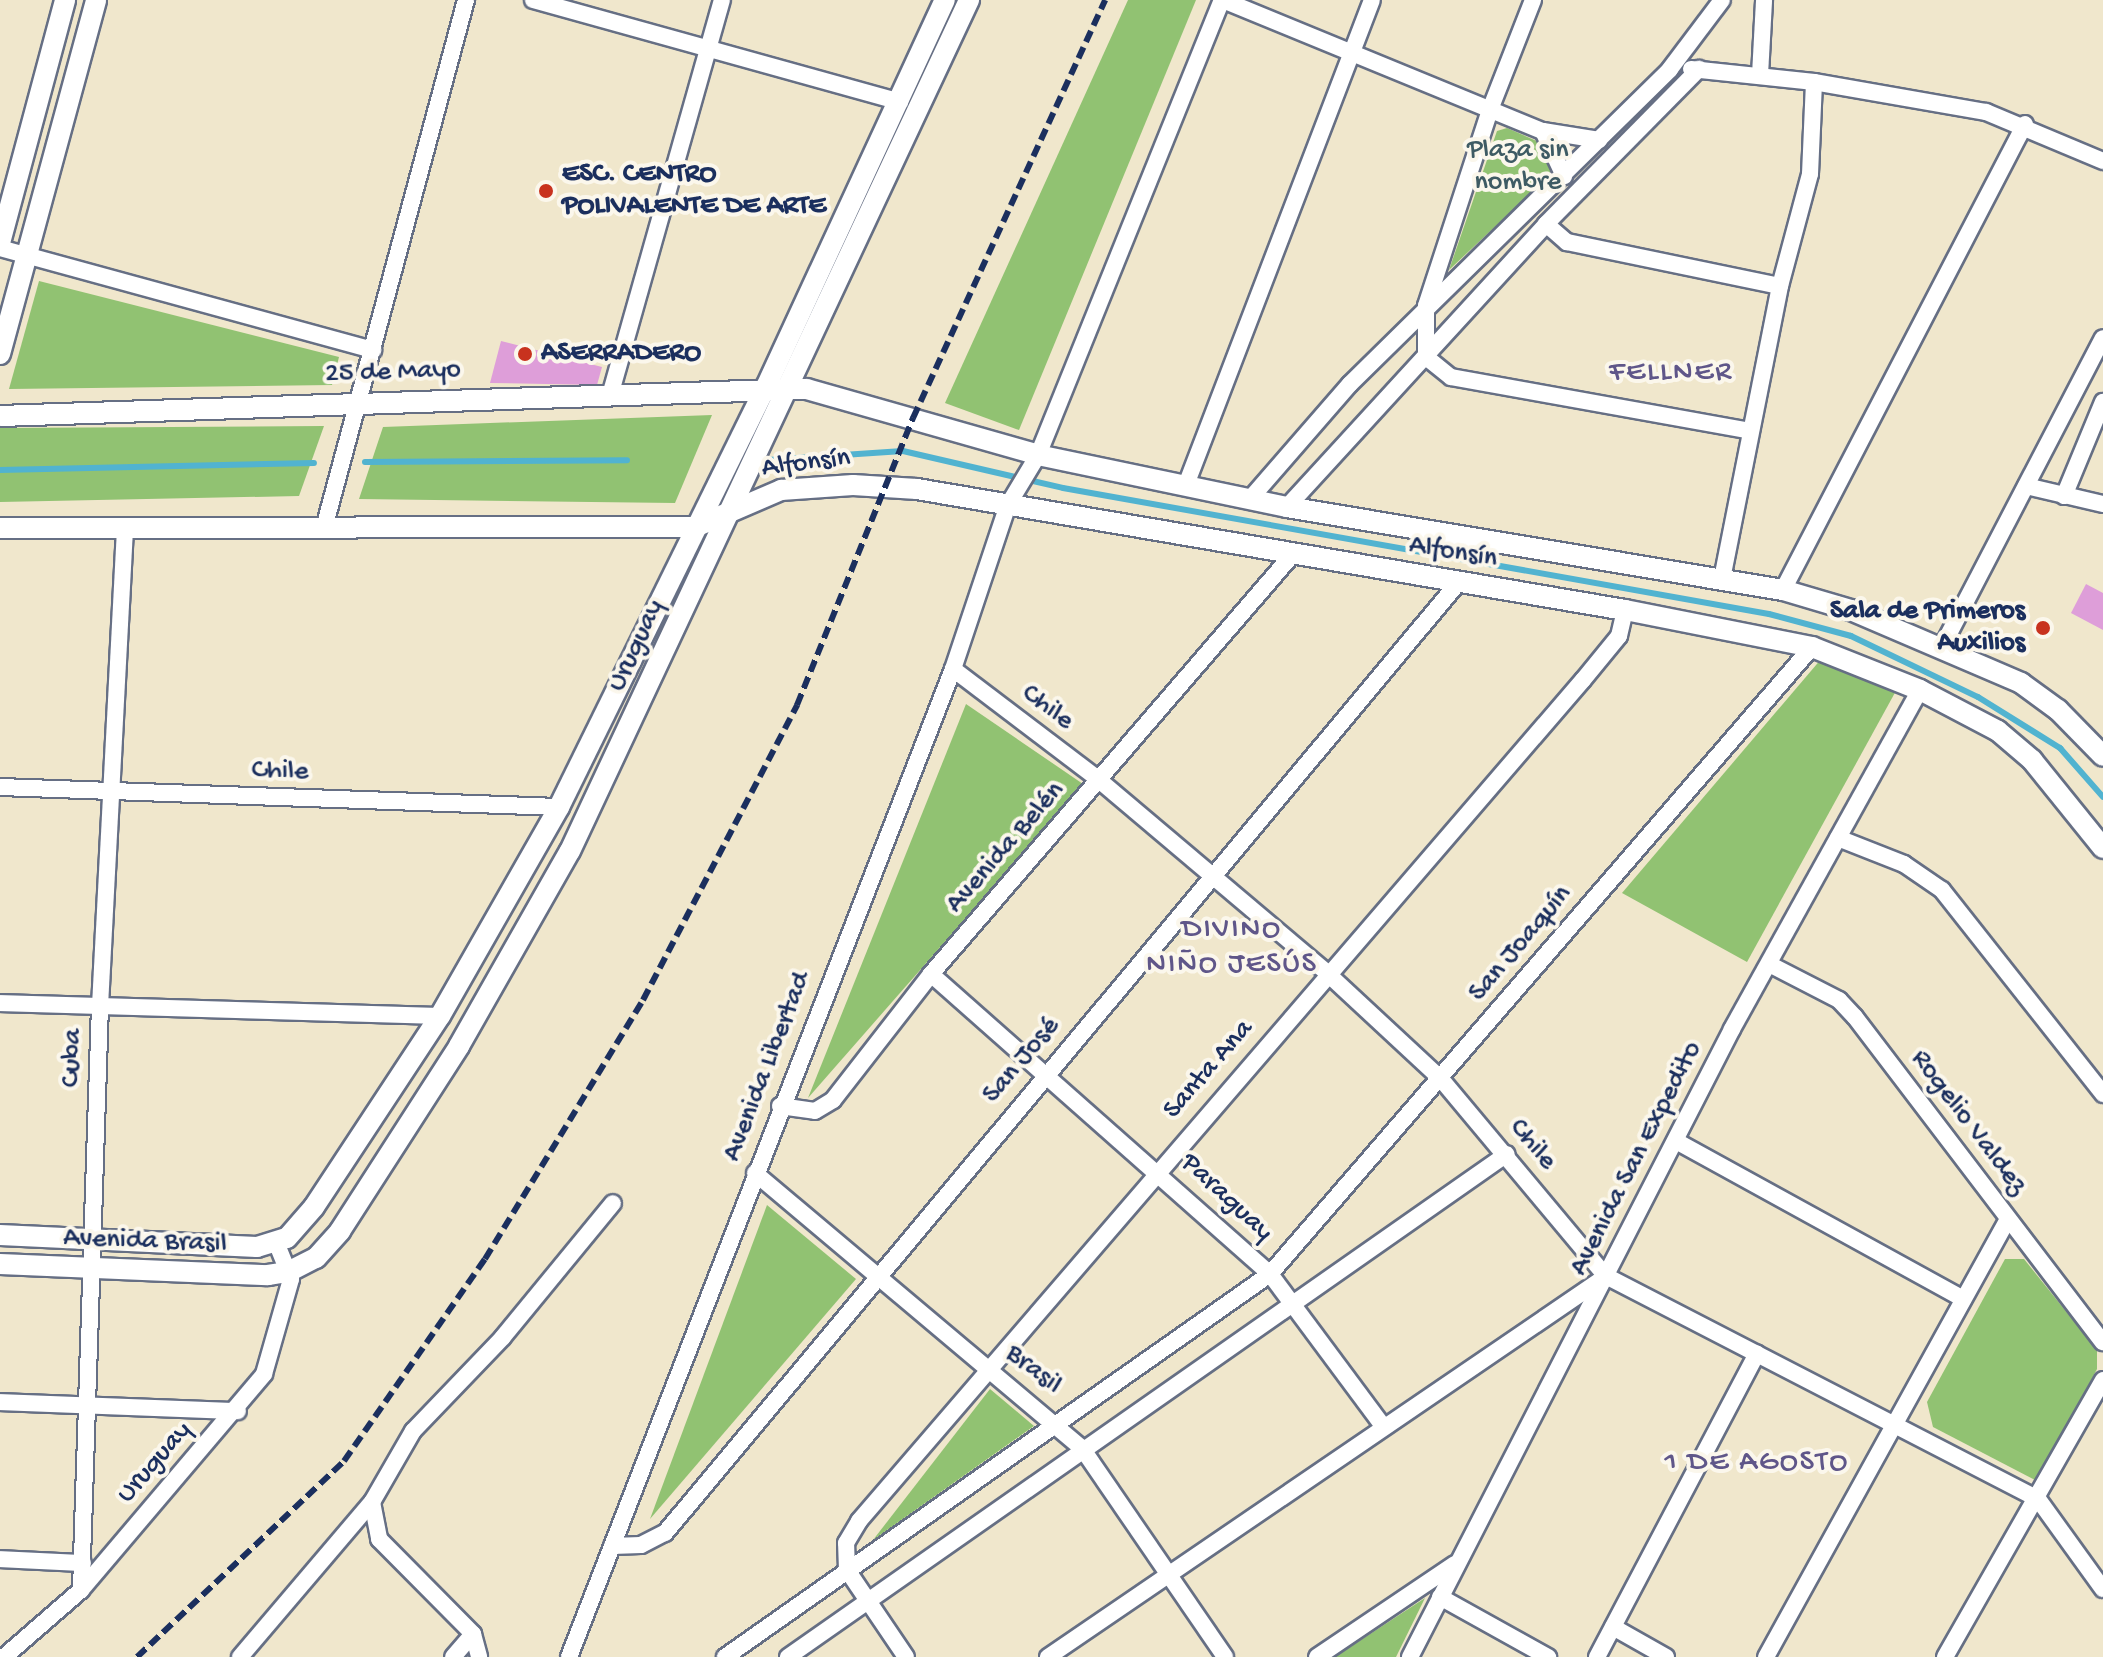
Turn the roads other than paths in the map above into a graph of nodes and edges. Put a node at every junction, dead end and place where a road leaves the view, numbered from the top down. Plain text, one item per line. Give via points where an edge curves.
1 (65, 0) edge
2 (96, 0) edge
3 (466, 0) edge
4 (533, 0) edge
5 (722, 0) edge
6 (945, 0) edge
7 (969, 0) edge
8 (1222, 0) edge
9 (1372, 0) edge
10 (1533, 0) edge
11 (1722, 0) edge
12 (1764, 0) edge
13 (709, 49) junction
14 (1351, 54) junction
15 (1670, 69) junction
16 (1699, 69) junction
17 (1760, 75) junction
18 (1814, 82) junction
19 (900, 102) junction
20 (1490, 110) junction
21 (2025, 124) junction
22 (1543, 131) junction
23 (1599, 140) junction
24 (2103, 161) edge
25 (1564, 176) junction
26 (1546, 224) junction
27 (0, 246) edge
28 (28, 256) junction
29 (1780, 286) junction
30 (1426, 306) junction
31 (2103, 338) edge
32 (373, 350) junction
33 (0, 354) edge
34 (1426, 357) junction
35 (766, 387) junction
36 (788, 388) junction
37 (611, 392) junction
38 (358, 402) junction
39 (2103, 402) edge
40 (0, 416) edge
41 (1750, 431) junction
42 (1034, 462) junction
43 (1186, 485) junction
44 (2026, 486) junction
45 (2064, 496) junction
46 (1011, 499) junction
47 (1250, 499) junction
48 (2103, 504) edge
49 (1287, 507) junction
50 (731, 513) junction
51 (695, 527) junction
52 (0, 528) edge
53 (324, 528) junction
54 (125, 529) junction
55 (1292, 555) junction
56 (1722, 579) junction
57 (1458, 583) junction
58 (1783, 590) junction
59 (1625, 610) junction
60 (1812, 647) junction
61 (1942, 647) junction
62 (953, 669) junction
63 (1920, 690) junction
64 (2103, 756) edge
65 (1099, 780) junction
66 (0, 787) edge
67 (112, 792) junction
68 (559, 807) junction
69 (1838, 838) junction
70 (2103, 848) edge
71 (1214, 877) junction
72 (1769, 964) junction
73 (1327, 973) junction
74 (931, 974) junction
75 (0, 1003) edge
76 (100, 1006) junction
77 (440, 1016) junction
78 (1045, 1074) junction
79 (1441, 1079) junction
80 (2103, 1094) edge
81 (780, 1106) junction
82 (1676, 1141) junction
83 (1507, 1154) junction
84 (1158, 1170) junction
85 (755, 1173) junction
86 (613, 1203) dead end
87 (2008, 1219) junction
88 (0, 1235) edge
89 (92, 1239) junction
90 (276, 1242) junction
91 (0, 1264) edge
92 (92, 1268) junction
93 (288, 1272) junction
94 (1270, 1274) junction
95 (1606, 1276) junction
96 (877, 1278) junction
97 (1963, 1299) junction
98 (1295, 1303) junction
99 (2103, 1342) edge
100 (1757, 1354) junction
101 (988, 1370) junction
102 (2103, 1380) edge
103 (0, 1402) edge
104 (88, 1407) junction
105 (238, 1411) junction
106 (1055, 1422) junction
107 (1382, 1425) junction
108 (1895, 1425) junction
109 (1082, 1448) junction
110 (2038, 1499) junction
111 (372, 1502) junction
112 (612, 1546) junction
113 (0, 1559) edge
114 (83, 1563) junction
115 (1457, 1563) junction
116 (847, 1570) junction
117 (1167, 1575) junction
118 (2103, 1589) edge
119 (81, 1590) junction
120 (1440, 1597) junction
121 (868, 1601) junction
122 (1613, 1627) junction
123 (473, 1634) junction
124 (1948, 1655) edge
125 (571, 1656) edge
126 (4, 1657) edge
127 (240, 1657) edge
128 (453, 1657) edge
129 (479, 1657) edge
130 (725, 1657) edge
131 (788, 1657) edge
132 (906, 1657) edge
133 (1048, 1657) edge
134 (1225, 1657) edge
135 (1317, 1657) edge
136 (1410, 1657) edge
137 (1548, 1657) edge
138 (1597, 1657) edge
139 (1666, 1657) edge
140 (1766, 1657) edge

1 - 27 street
2 - 28 street
3 - 32 street
4 - 13 street
5 - 13 street
6 - 19 street, Uruguay
7 - 36 street, Uruguay
8 - 14 street
8 - 42 street, Avenida Libertad
9 - 14 street
10 - 20 street
11 - 15 street
12 - 17 street
13 - 19 street
13 - 37 street
14 - 20 street
14 - 43 street
15 - 16 street
15 - 23 street
16 - 17 street
16 - 26 street
17 - 18 street
18 - 21 street via 1986,112
18 - 29 street via 1810,174
19 - 35 street, Uruguay
20 - 22 street
20 - 30 street
21 - 24 street
21 - 58 street
22 - 23 street
22 - 25 street
23 - 25 street
25 - 30 street
26 - 29 street via 1567,242
26 - 34 street
27 - 28 street
28 - 32 street
28 - 33 street
29 - 41 street
30 - 34 street
30 - 47 street
31 - 44 street
32 - 38 street
34 - 41 street via 1451,377
34 - 49 street
35 - 36 street, 25 de Mayo
35 - 37 street, 25 de Mayo
35 - 51 street, Uruguay
36 - 42 street, Alfonsín via 833,395
36 - 50 street, Uruguay
37 - 38 street, 25 de Mayo
38 - 40 street, 25 de Mayo
38 - 53 street
39 - 45 street
41 - 56 street
42 - 43 street, Alfonsín
42 - 46 street, Avenida Libertad
43 - 47 street, Alfonsín
44 - 45 street
44 - 61 street
45 - 48 street
46 - 50 street, Alfonsín via 853,485 771,492
46 - 55 street, Alfonsín
46 - 62 street, Avenida Libertad
47 - 49 street, Alfonsín
49 - 56 street, Alfonsín
50 - 51 street
50 - 93 street, Uruguay via 570,851 459,1046 340,1231 316,1258
51 - 53 street
51 - 68 street, Uruguay
52 - 54 street
53 - 54 street
54 - 67 street, Cuba
55 - 57 street, Alfonsín
55 - 65 street, Avenida Belén
56 - 58 street, Alfonsín
57 - 59 street, Alfonsín
57 - 71 street, San José
58 - 61 street, Alfonsín
59 - 60 street, Alfonsín
59 - 73 street, Santa Ana via 1619,636 1583,680
60 - 63 street, Alfonsín
60 - 79 street, San Joaquín
61 - 64 street, Alfonsín via 2021,683 2058,710
62 - 65 street, Chile
62 - 81 street, Avenida Libertad
63 - 69 street, Avenida San Expedito
63 - 70 street, Alfonsín via 1998,731 2032,760
65 - 71 street, Chile
65 - 74 street, Avenida Belén
66 - 67 street, Chile
67 - 68 street, Chile
67 - 76 street, Cuba
68 - 77 street, Uruguay
69 - 72 street, Avenida San Expedito
69 - 80 street via 1904,864 1942,890
71 - 73 street, Chile
71 - 78 street, San José
72 - 82 street, Avenida San Expedito
72 - 87 street, Rogelio Valdez via 1839,1000 1855,1017
73 - 79 street, Chile
73 - 84 street, Santa Ana
74 - 78 street, Paraguay
74 - 81 street, Avenida Belén via 833,1100 815,1111
75 - 76 street
76 - 77 street
76 - 89 street, Cuba
77 - 90 street, Uruguay via 314,1207
78 - 84 street, Paraguay
78 - 96 street, San José
79 - 83 street, Chile
79 - 94 street, San Joaquín
81 - 85 street, Avenida Libertad
82 - 95 street, Avenida San Expedito
82 - 97 street
83 - 95 street, Chile
83 - 98 street
84 - 94 street, Paraguay
84 - 101 street, Santa Ana
85 - 96 street, Brasil
85 - 112 street, Avenida Libertad
86 - 111 street via 503,1337 413,1431
87 - 97 street
87 - 99 street, Rogelio Valdez
88 - 89 street
89 - 90 street via 257,1247
89 - 92 street, Cuba
90 - 93 street, Uruguay
91 - 92 street, Avenida Brasil
92 - 93 street, Avenida Brasil
92 - 104 street, Cuba
93 - 105 street, Uruguay via 281,1330 264,1374
94 - 98 street, Paraguay
94 - 106 street, San Joaquín
95 - 100 street, Chile
95 - 107 street
95 - 115 street, Avenida San Expedito
96 - 101 street, Brasil
96 - 112 street, San José via 665,1533 641,1545
97 - 108 street
98 - 107 street, Paraguay
98 - 109 street
100 - 108 street, Chile
100 - 122 street
101 - 106 street, Brasil
101 - 116 street, Santa Ana via 859,1521 846,1543
102 - 110 street
103 - 104 street
104 - 105 street
104 - 114 street, Cuba
105 - 119 street, Uruguay
106 - 109 street, Brasil
106 - 116 street, San Joaquín
107 - 117 street
108 - 110 street, Chile
108 - 140 street
109 - 117 street, Brasil
109 - 121 street
110 - 118 street, Chile
110 - 124 street
111 - 123 street via 379,1539
111 - 127 street
112 - 125 street, Avenida Libertad
113 - 114 street
114 - 119 street, Cuba
115 - 120 street, Avenida San Expedito
115 - 135 street
116 - 121 street
116 - 130 street, San Joaquín
117 - 133 street
117 - 134 street, Brasil
119 - 126 street, Uruguay
120 - 136 street, Avenida San Expedito
120 - 137 street
121 - 131 street
121 - 132 street
122 - 138 street
122 - 139 street
123 - 128 street
123 - 129 street

